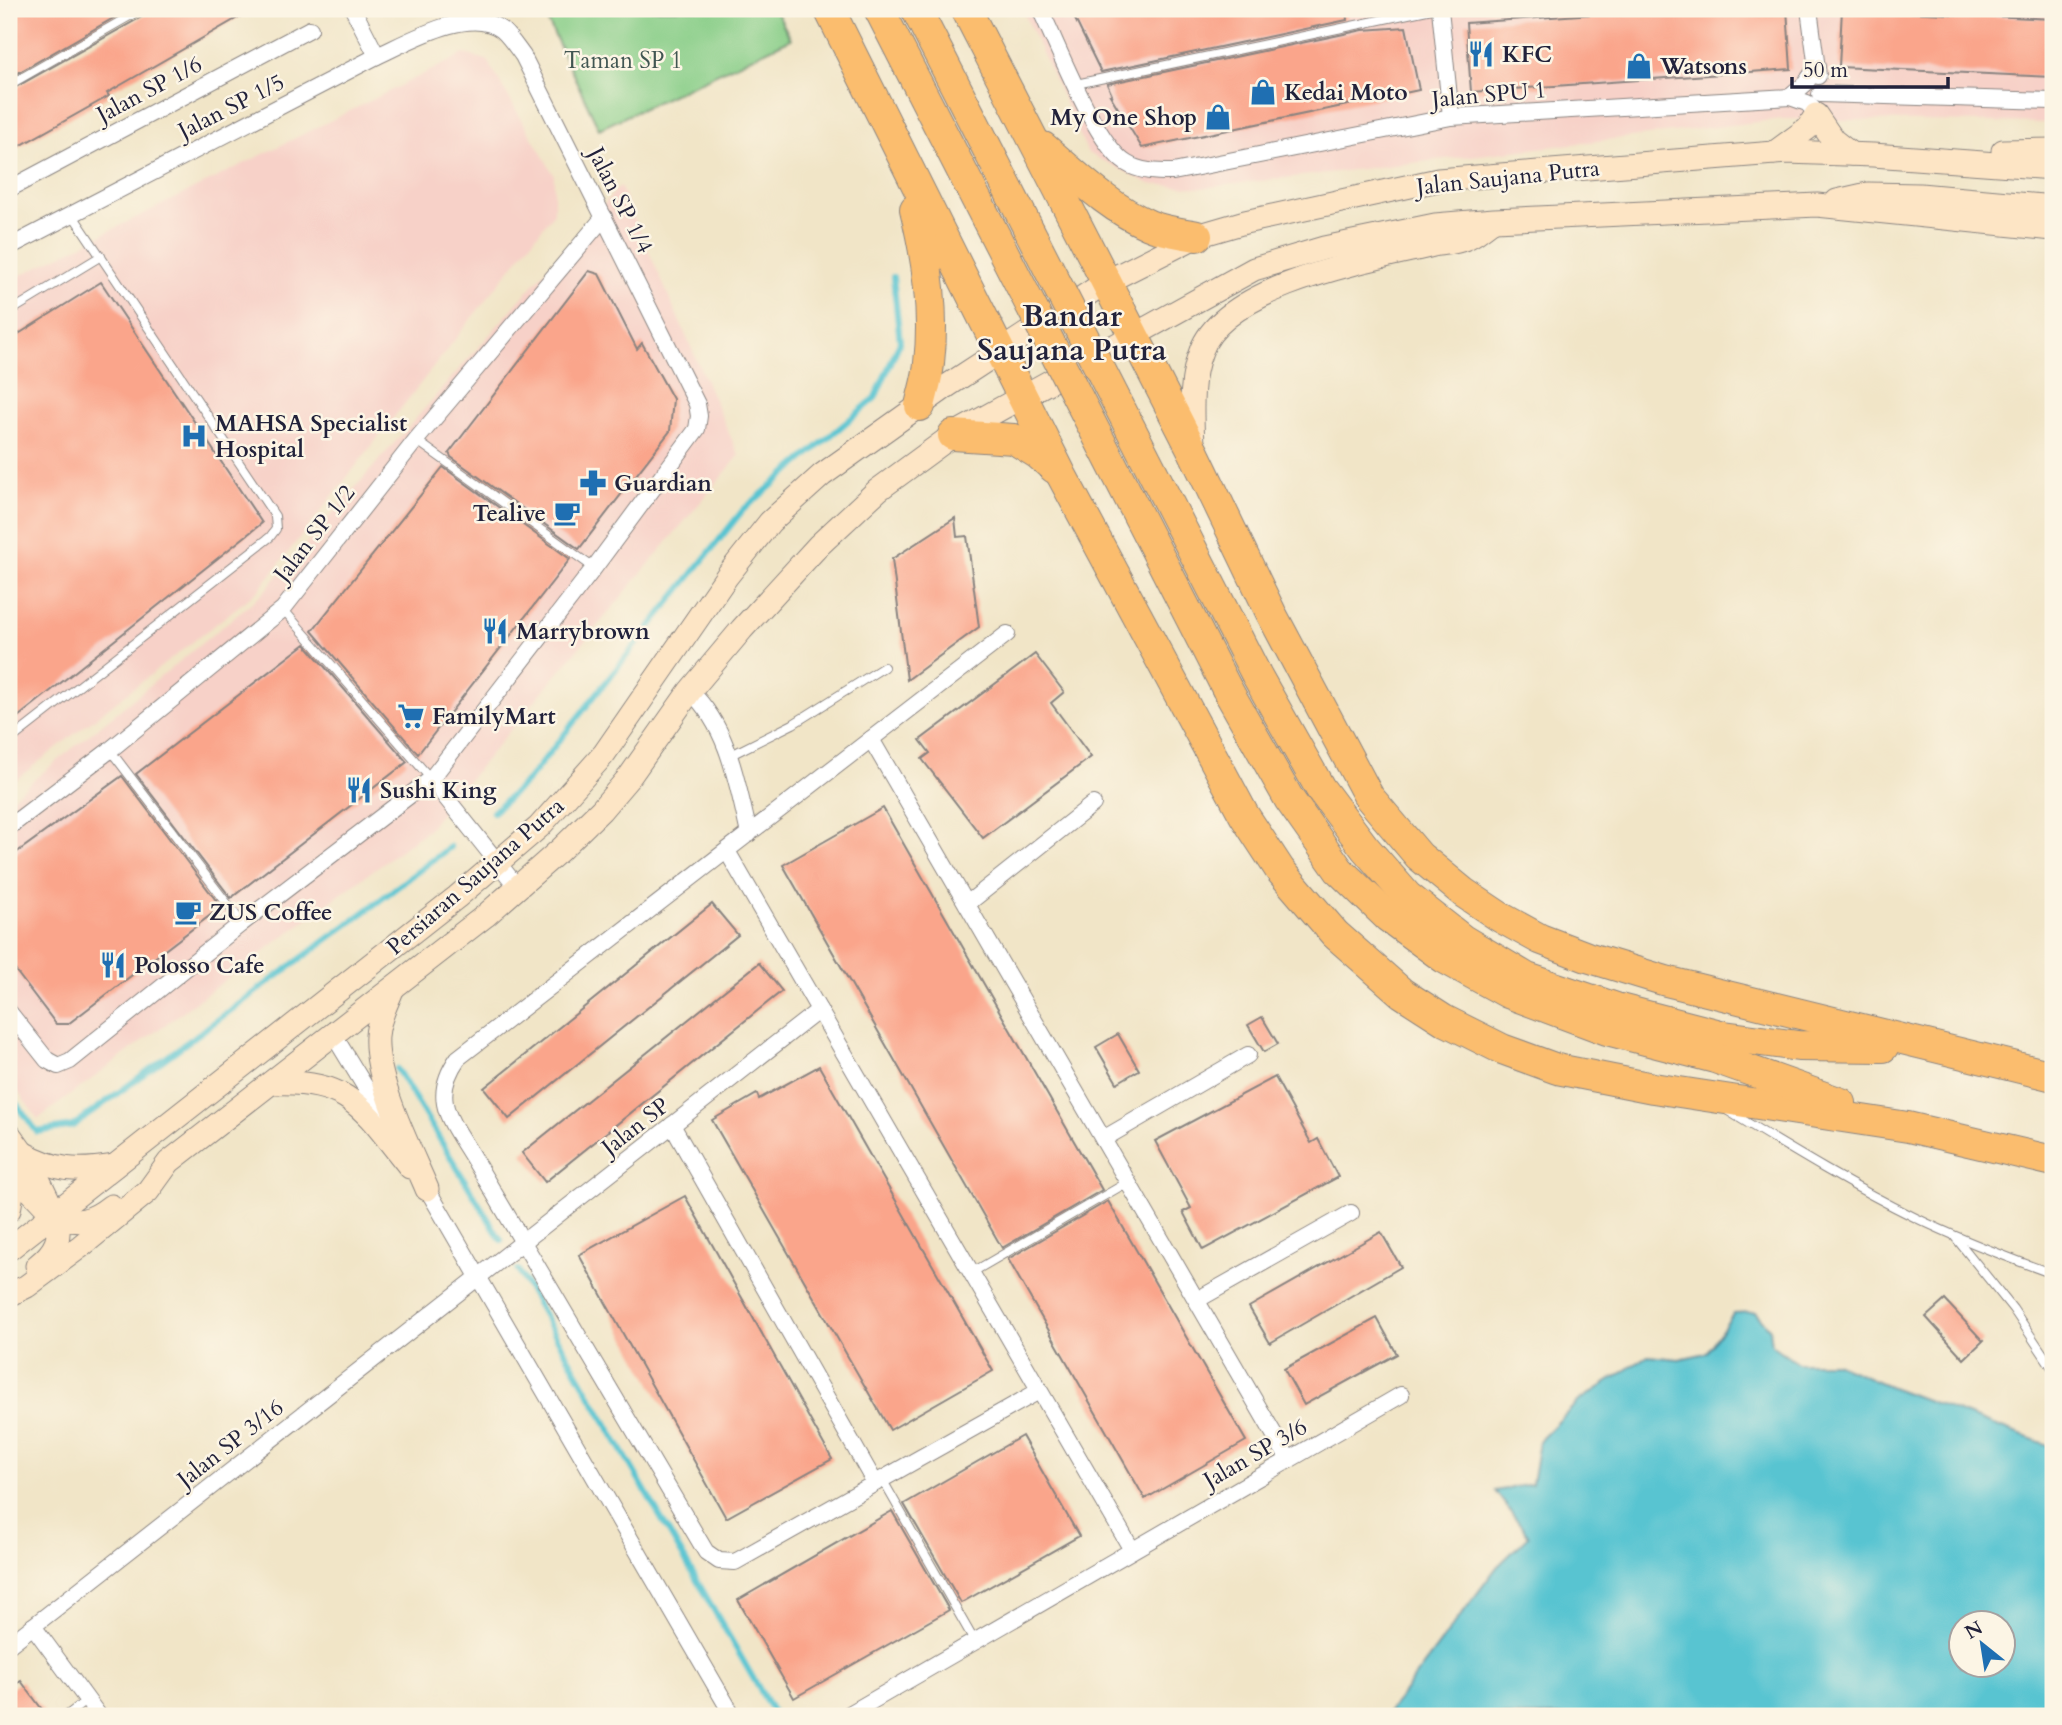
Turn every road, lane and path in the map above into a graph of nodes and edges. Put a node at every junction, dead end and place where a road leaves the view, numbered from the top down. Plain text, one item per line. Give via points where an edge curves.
1 (142, 9) edge
2 (353, 9) edge
3 (829, 9) edge
4 (879, 9) edge
5 (916, 9) edge
6 (966, 9) edge
7 (1040, 9) edge
8 (1432, 9) edge
9 (1440, 9) edge
10 (1810, 9) edge
11 (481, 22) joint
12 (310, 29) dead end
13 (377, 56) junction
14 (1817, 67) junction
15 (1076, 83) junction
16 (9, 85) edge
17 (1790, 97) junction
18 (2053, 101) edge
19 (1817, 107) junction
20 (1451, 117) junction
21 (1032, 137) junction
22 (2053, 150) edge
23 (1774, 153) junction
24 (1862, 155) junction
25 (903, 160) junction
26 (2053, 168) edge
27 (9, 189) edge
28 (1817, 205) junction
29 (2053, 207) edge
30 (72, 214) junction
31 (604, 217) junction
32 (1494, 220) junction
33 (2053, 229) edge
34 (1197, 236) junction
35 (9, 247) edge
36 (101, 257) junction
37 (1106, 282) junction
38 (9, 312) edge
39 (1133, 337) junction
40 (1000, 352) junction
41 (1023, 397) junction
42 (920, 406) junction
43 (953, 435) junction
44 (416, 440) junction
45 (1194, 453) junction
46 (1062, 476) junction
47 (594, 568) junction
48 (284, 608) junction
49 (1007, 634) dead end
50 (884, 667) dead end
51 (690, 691) junction
52 (871, 739) junction
53 (9, 741) edge
54 (110, 750) junction
55 (731, 755) junction
56 (431, 779) junction
57 (1093, 804) dead end
58 (9, 827) edge
59 (749, 834) junction
60 (727, 851) junction
61 (498, 863) junction
62 (518, 888) junction
63 (967, 904) junction
64 (242, 923) junction
65 (392, 988) junction
66 (818, 1010) junction
67 (9, 1012) edge
68 (333, 1034) junction
69 (1933, 1048) junction
70 (1248, 1055) dead end
71 (2053, 1076) edge
72 (272, 1083) junction
73 (1702, 1095) junction
74 (672, 1125) junction
75 (1908, 1127) junction
76 (9, 1133) edge
77 (1103, 1139) junction
78 (2053, 1161) edge
79 (169, 1162) junction
80 (13, 1163) edge
81 (116, 1166) junction
82 (1128, 1182) junction
83 (427, 1189) junction
84 (9, 1210) edge
85 (1351, 1213) dead end
86 (55, 1214) junction
87 (1953, 1234) junction
88 (523, 1243) junction
89 (9, 1249) edge
90 (971, 1273) junction
91 (2053, 1274) edge
92 (479, 1277) junction
93 (9, 1287) edge
94 (9, 1295) edge
95 (1197, 1300) junction
96 (2053, 1369) edge
97 (1039, 1391) junction
98 (1401, 1395) dead end
99 (1289, 1460) junction
100 (878, 1481) junction
101 (1132, 1550) junction
102 (33, 1626) junction
103 (975, 1642) junction
104 (9, 1645) edge
105 (87, 1700) junction
106 (66, 1716) edge
107 (99, 1716) edge
108 (733, 1716) edge
109 (846, 1716) edge

1 - 16 lane
2 - 13 street
3 - 25 highway
4 - 75 highway, bridge via 1227,689 1290,799 1339,870 1388,917 1444,958 1508,993 1607,1030 1715,1058
5 - 69 highway, bridge via 1256,674 1321,788 1407,897 1463,940 1527,978 1616,1008 1724,1036 1798,1046
6 - 21 highway
7 - 15 street, Jalan SPU 1
8 - 15 lane
9 - 20 street
10 - 14 street
11 - 13 street, Jalan SP 1/5 via 438,28
11 - 31 street, Jalan SP 1/4 via 502,30 523,56
12 - 27 street, Jalan SP 1/6
13 - 30 street, Jalan SP 1/5
14 - 17 street
14 - 19 street
15 - 20 street, Jalan SPU 1 via 1112,153 1146,171 1173,172
17 - 19 street
17 - 20 street, Jalan SPU 1
18 - 19 street
19 - 23 main road via 1808,128
19 - 24 main road via 1833,140
21 - 34 highway via 1131,215 1151,226
21 - 37 highway
22 - 24 main road
23 - 24 main road, Jalan Saujana Putra
23 - 34 main road, Jalan Saujana Putra via 1438,180
24 - 26 main road, Jalan Saujana Putra
25 - 40 highway
25 - 42 highway via 925,249 932,333
28 - 29 main road via 1868,194
28 - 32 main road, Jalan Saujana Putra
28 - 33 main road, Jalan Saujana Putra
30 - 35 street, Jalan SP 1/5
30 - 36 lane
31 - 44 street, Jalan SP 1/2
31 - 47 street, Jalan SP 1/4 via 699,416 697,429
32 - 39 main road, Jalan Saujana Putra via 1435,225 1324,248 1254,269
32 - 45 main road via 1465,239 1284,284 1238,309 1202,348 1195,369
34 - 37 main road, Jalan Saujana Putra
36 - 38 lane
36 - 53 lane via 275,516 276,529
37 - 39 highway
37 - 40 main road, Jalan Saujana Putra
39 - 41 main road, Jalan Saujana Putra
39 - 45 highway
40 - 41 highway
40 - 42 main road, Persiaran Saujana Putra
41 - 43 main road, Persiaran Saujana Putra
41 - 46 highway
42 - 61 main road, Persiaran Saujana Putra via 822,475 770,522 727,576 604,754 539,827
43 - 46 highway via 1014,439
43 - 51 main road, Persiaran Saujana Putra via 878,490 818,546
44 - 47 lane
44 - 48 street, Jalan SP 1/2
45 - 69 highway via 1271,613 1369,797 1419,856 1464,893 1540,939 1587,957
46 - 73 highway via 1244,815 1280,870 1335,934 1402,993 1502,1049 1557,1069
47 - 56 street
48 - 54 street, Jalan SP 1/2
48 - 56 lane
49 - 52 street
50 - 55 lane via 793,724
51 - 55 street via 702,703
51 - 62 main road, Persiaran Saujana Putra via 601,810
52 - 59 street
52 - 63 street
54 - 58 street, Jalan SP 1/2
54 - 64 lane
55 - 59 street
56 - 61 street
56 - 64 street
57 - 63 street
59 - 60 street
60 - 66 street
60 - 88 street via 458,1058 450,1069 443,1098 449,1117
61 - 62 street
61 - 81 main road, Persiaran Saujana Putra
62 - 65 main road, Persiaran Saujana Putra
63 - 77 street
64 - 67 street via 58,1066 47,1060
65 - 68 main road, Persiaran Saujana Putra
65 - 83 main road via 381,1017 377,1053 390,1102
66 - 74 street, Jalan SP
66 - 90 street
68 - 72 main road, Persiaran Saujana Putra
68 - 83 street
69 - 71 highway
70 - 77 street
72 - 79 main road, Persiaran Saujana Putra
72 - 83 main road via 316,1084 354,1101
73 - 75 highway
73 - 87 lane via 1782,1144
74 - 88 street, Jalan SP
74 - 100 street
75 - 78 highway
76 - 80 main road
77 - 82 street
79 - 86 main road via 89,1221
79 - 94 main road, Persiaran Saujana Putra via 148,1191 81,1246
80 - 81 main road via 93,1170
80 - 84 main road
80 - 86 main road via 33,1195
81 - 86 main road, Persiaran Saujana Putra
82 - 90 lane
82 - 95 street
83 - 92 street
85 - 95 street
86 - 89 main road, Persiaran Saujana Putra
86 - 93 main road via 59,1238 54,1250
87 - 91 lane
87 - 96 lane via 2013,1309
88 - 92 street, Jalan SP
88 - 100 street via 706,1552 719,1561 735,1562
90 - 97 street
92 - 102 street, Jalan SP 3/16
92 - 108 street
95 - 99 street
97 - 100 street
97 - 101 street
98 - 99 street, Jalan SP 3/6
99 - 101 street, Jalan SP 3/6
100 - 103 lane
101 - 103 street, Jalan SP 3/6
102 - 104 street, Jalan SP 3/16
102 - 105 street
103 - 109 street, Jalan SP 3/6
105 - 106 lane
105 - 107 street

